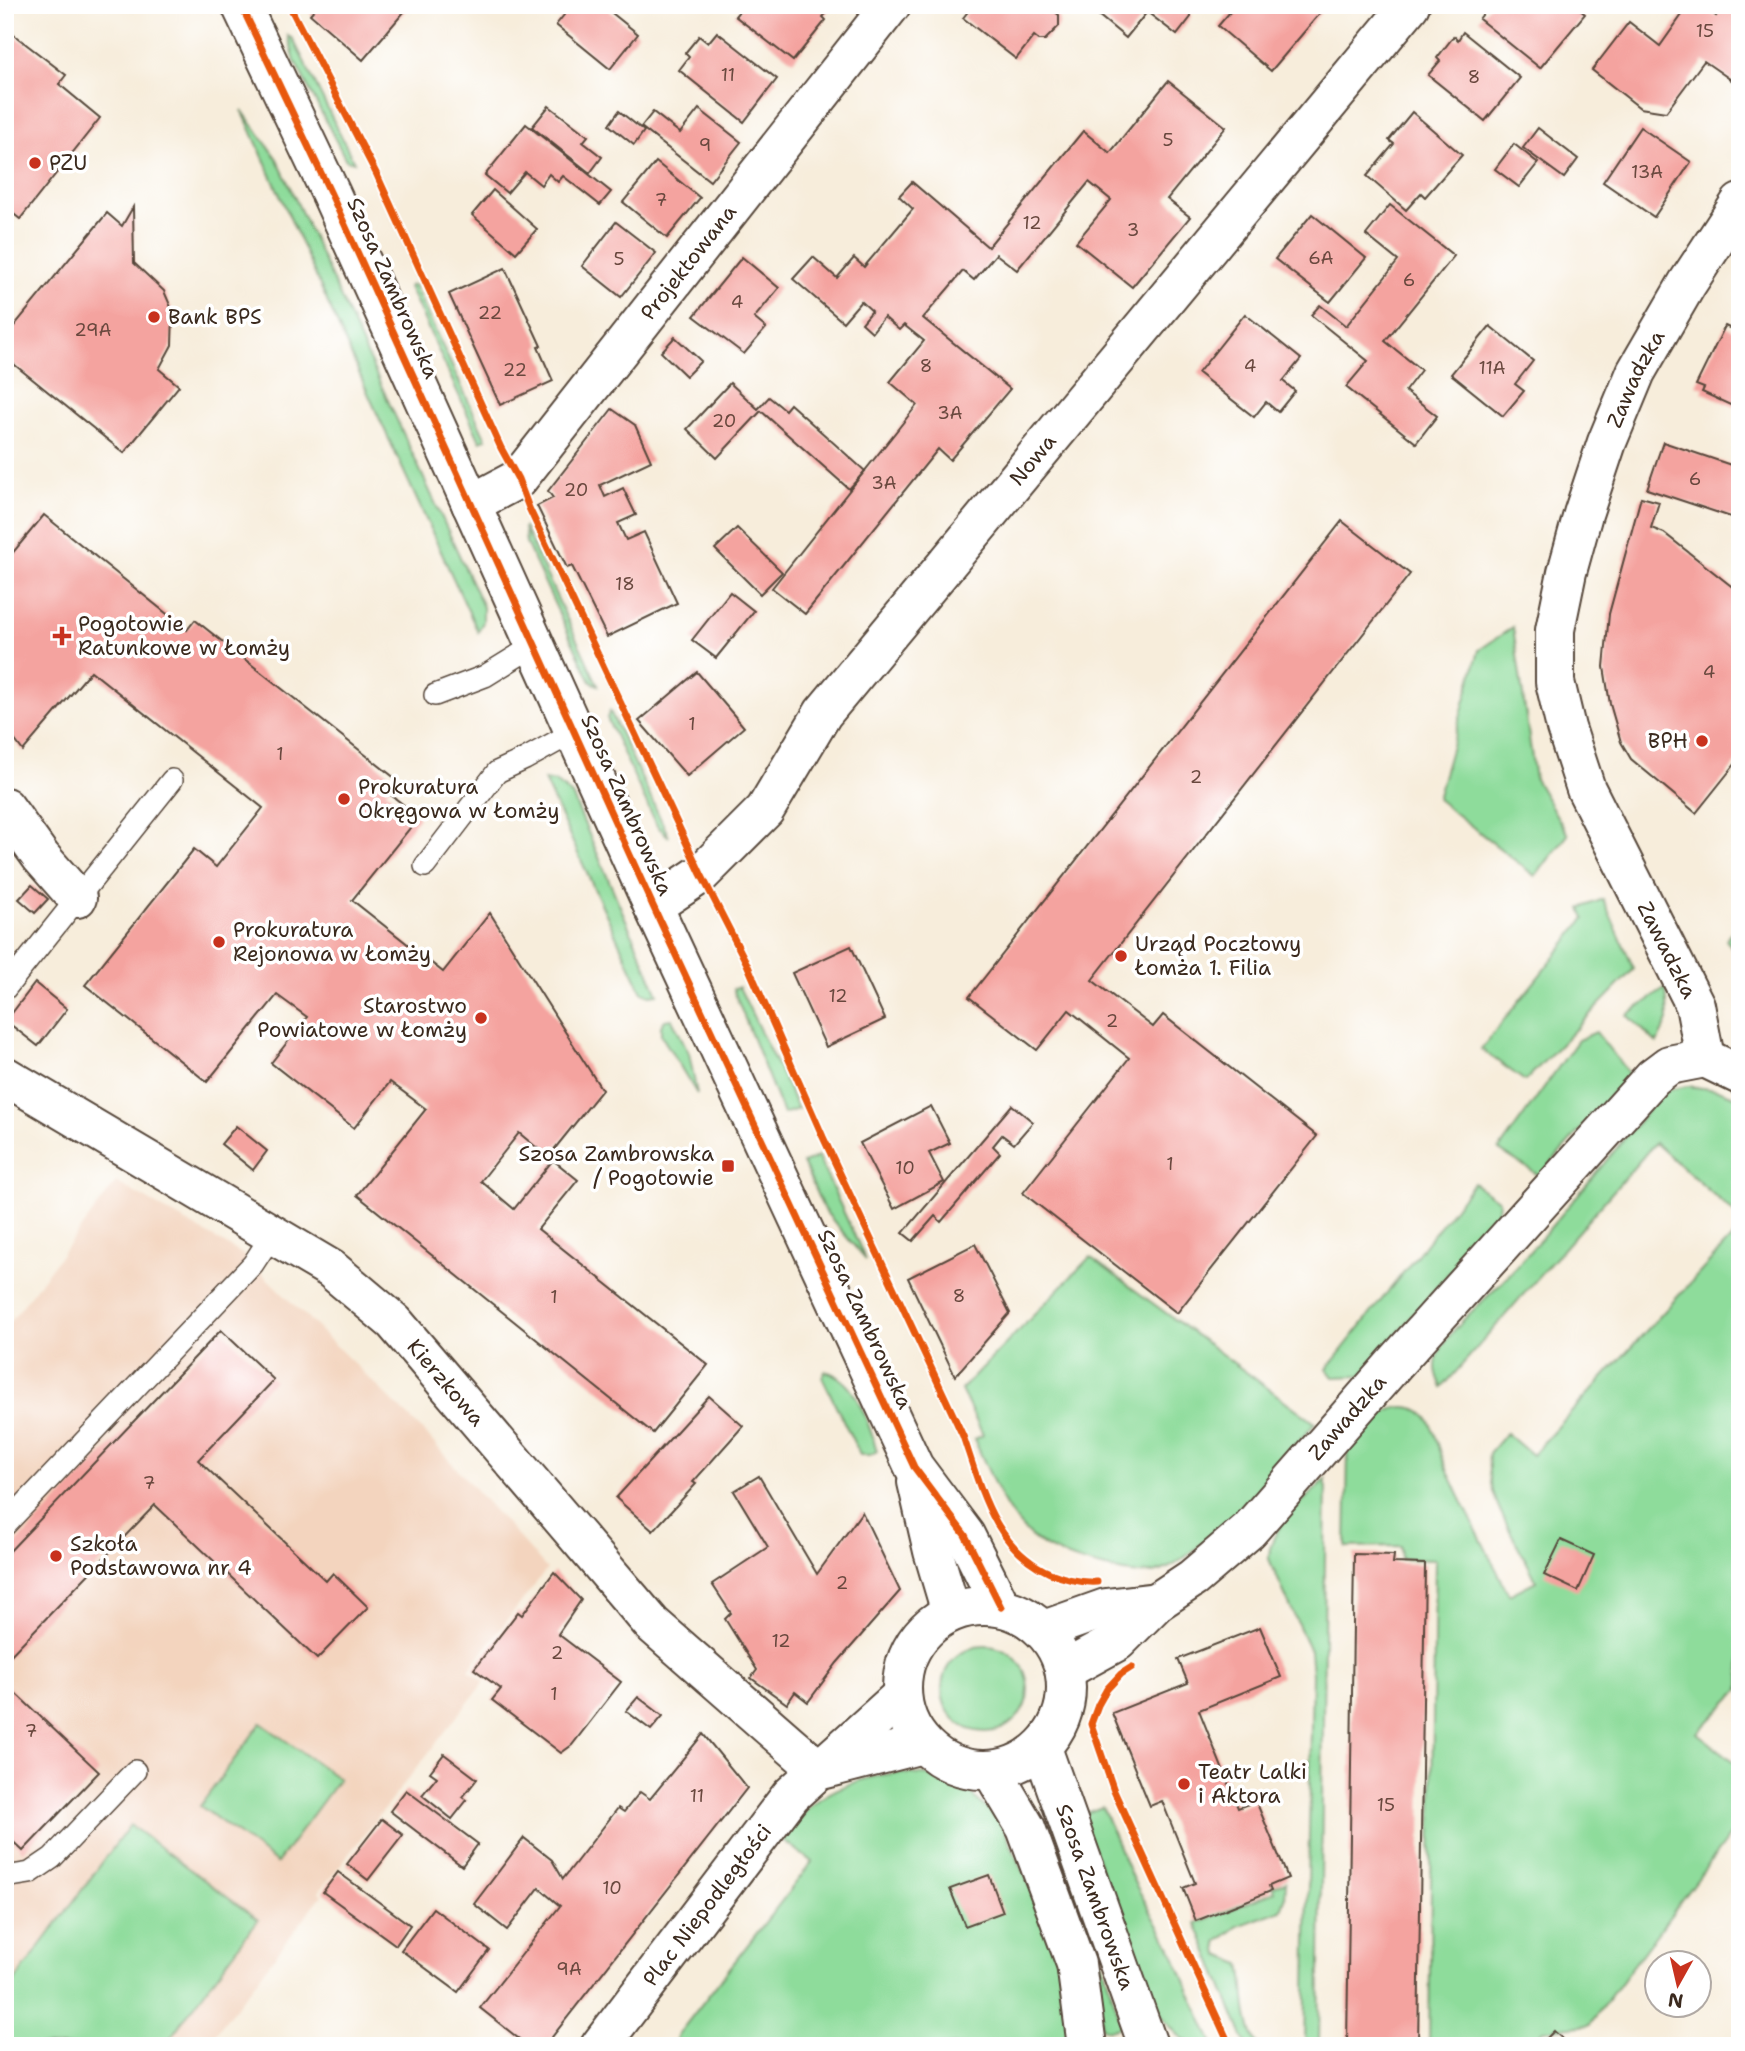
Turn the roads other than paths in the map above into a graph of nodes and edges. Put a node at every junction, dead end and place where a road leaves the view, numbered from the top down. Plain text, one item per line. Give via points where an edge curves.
1 (241, 5) edge
2 (891, 5) edge
3 (1410, 5) edge
4 (1740, 203) edge
5 (471, 504) junction
6 (535, 645) junction
7 (435, 695) dead end
8 (574, 732) junction
9 (172, 780) dead end
10 (5, 807) edge
11 (425, 866) dead end
12 (77, 898) junction
13 (653, 906) junction
14 (5, 989) edge
15 (1705, 1058) junction
16 (1740, 1075) edge
17 (5, 1076) edge
18 (272, 1235) junction
19 (914, 1467) junction
20 (5, 1525) edge
21 (1157, 1602) junction
22 (1001, 1607) junction
23 (951, 1612) junction
24 (1044, 1630) junction
25 (1065, 1670) junction
26 (901, 1696) junction
27 (922, 1744) junction
28 (1042, 1748) junction
29 (819, 1770) junction
30 (135, 1771) dead end
31 (992, 1771) junction
32 (5, 1877) edge
33 (1140, 2045) edge
34 (600, 2046) edge
35 (1087, 2046) edge

1 - 5 street, Szosa Zambrowska
2 - 5 street, Projektowana via 518,479
3 - 13 street, Nowa via 823,713 765,810 701,874
4 - 15 street, Zawadzka via 1636,372 1583,514 1555,630 1555,682 1586,789 1695,1005
5 - 6 street, Szosa Zambrowska
6 - 7 lane via 485,676
6 - 8 street, Szosa Zambrowska
8 - 11 lane via 497,772
8 - 13 street, Szosa Zambrowska
9 - 12 lane
10 - 12 street
12 - 14 lane
13 - 19 street, Szosa Zambrowska
15 - 16 street
15 - 21 street, Zawadzka via 1670,1065 1653,1077 1249,1530
17 - 18 street, Kierzkowa
18 - 20 lane via 253,1264
18 - 29 street, Kierzkowa via 331,1269 394,1322 652,1624
19 - 22 street, Szosa Zambrowska via 965,1535
19 - 23 street, Szosa Zambrowska
21 - 24 street, Zawadzka via 1106,1608
21 - 25 street, Zawadzka via 1118,1641
22 - 23 street
22 - 24 street via 1024,1615
23 - 26 street via 929,1626 913,1646 903,1670
24 - 25 street
25 - 28 street via 1067,1698 1059,1725
26 - 27 street via 908,1721
26 - 29 street, Plac Niepodległości
27 - 29 street, Plac Niepodległości
27 - 31 street via 942,1760 966,1770
28 - 31 street via 1019,1764
28 - 33 street, Szosa Zambrowska
29 - 34 street, Plac Niepodległości via 779,1810
30 - 32 lane via 52,1858 30,1873
31 - 35 street, Szosa Zambrowska via 1026,1828 1076,1964

